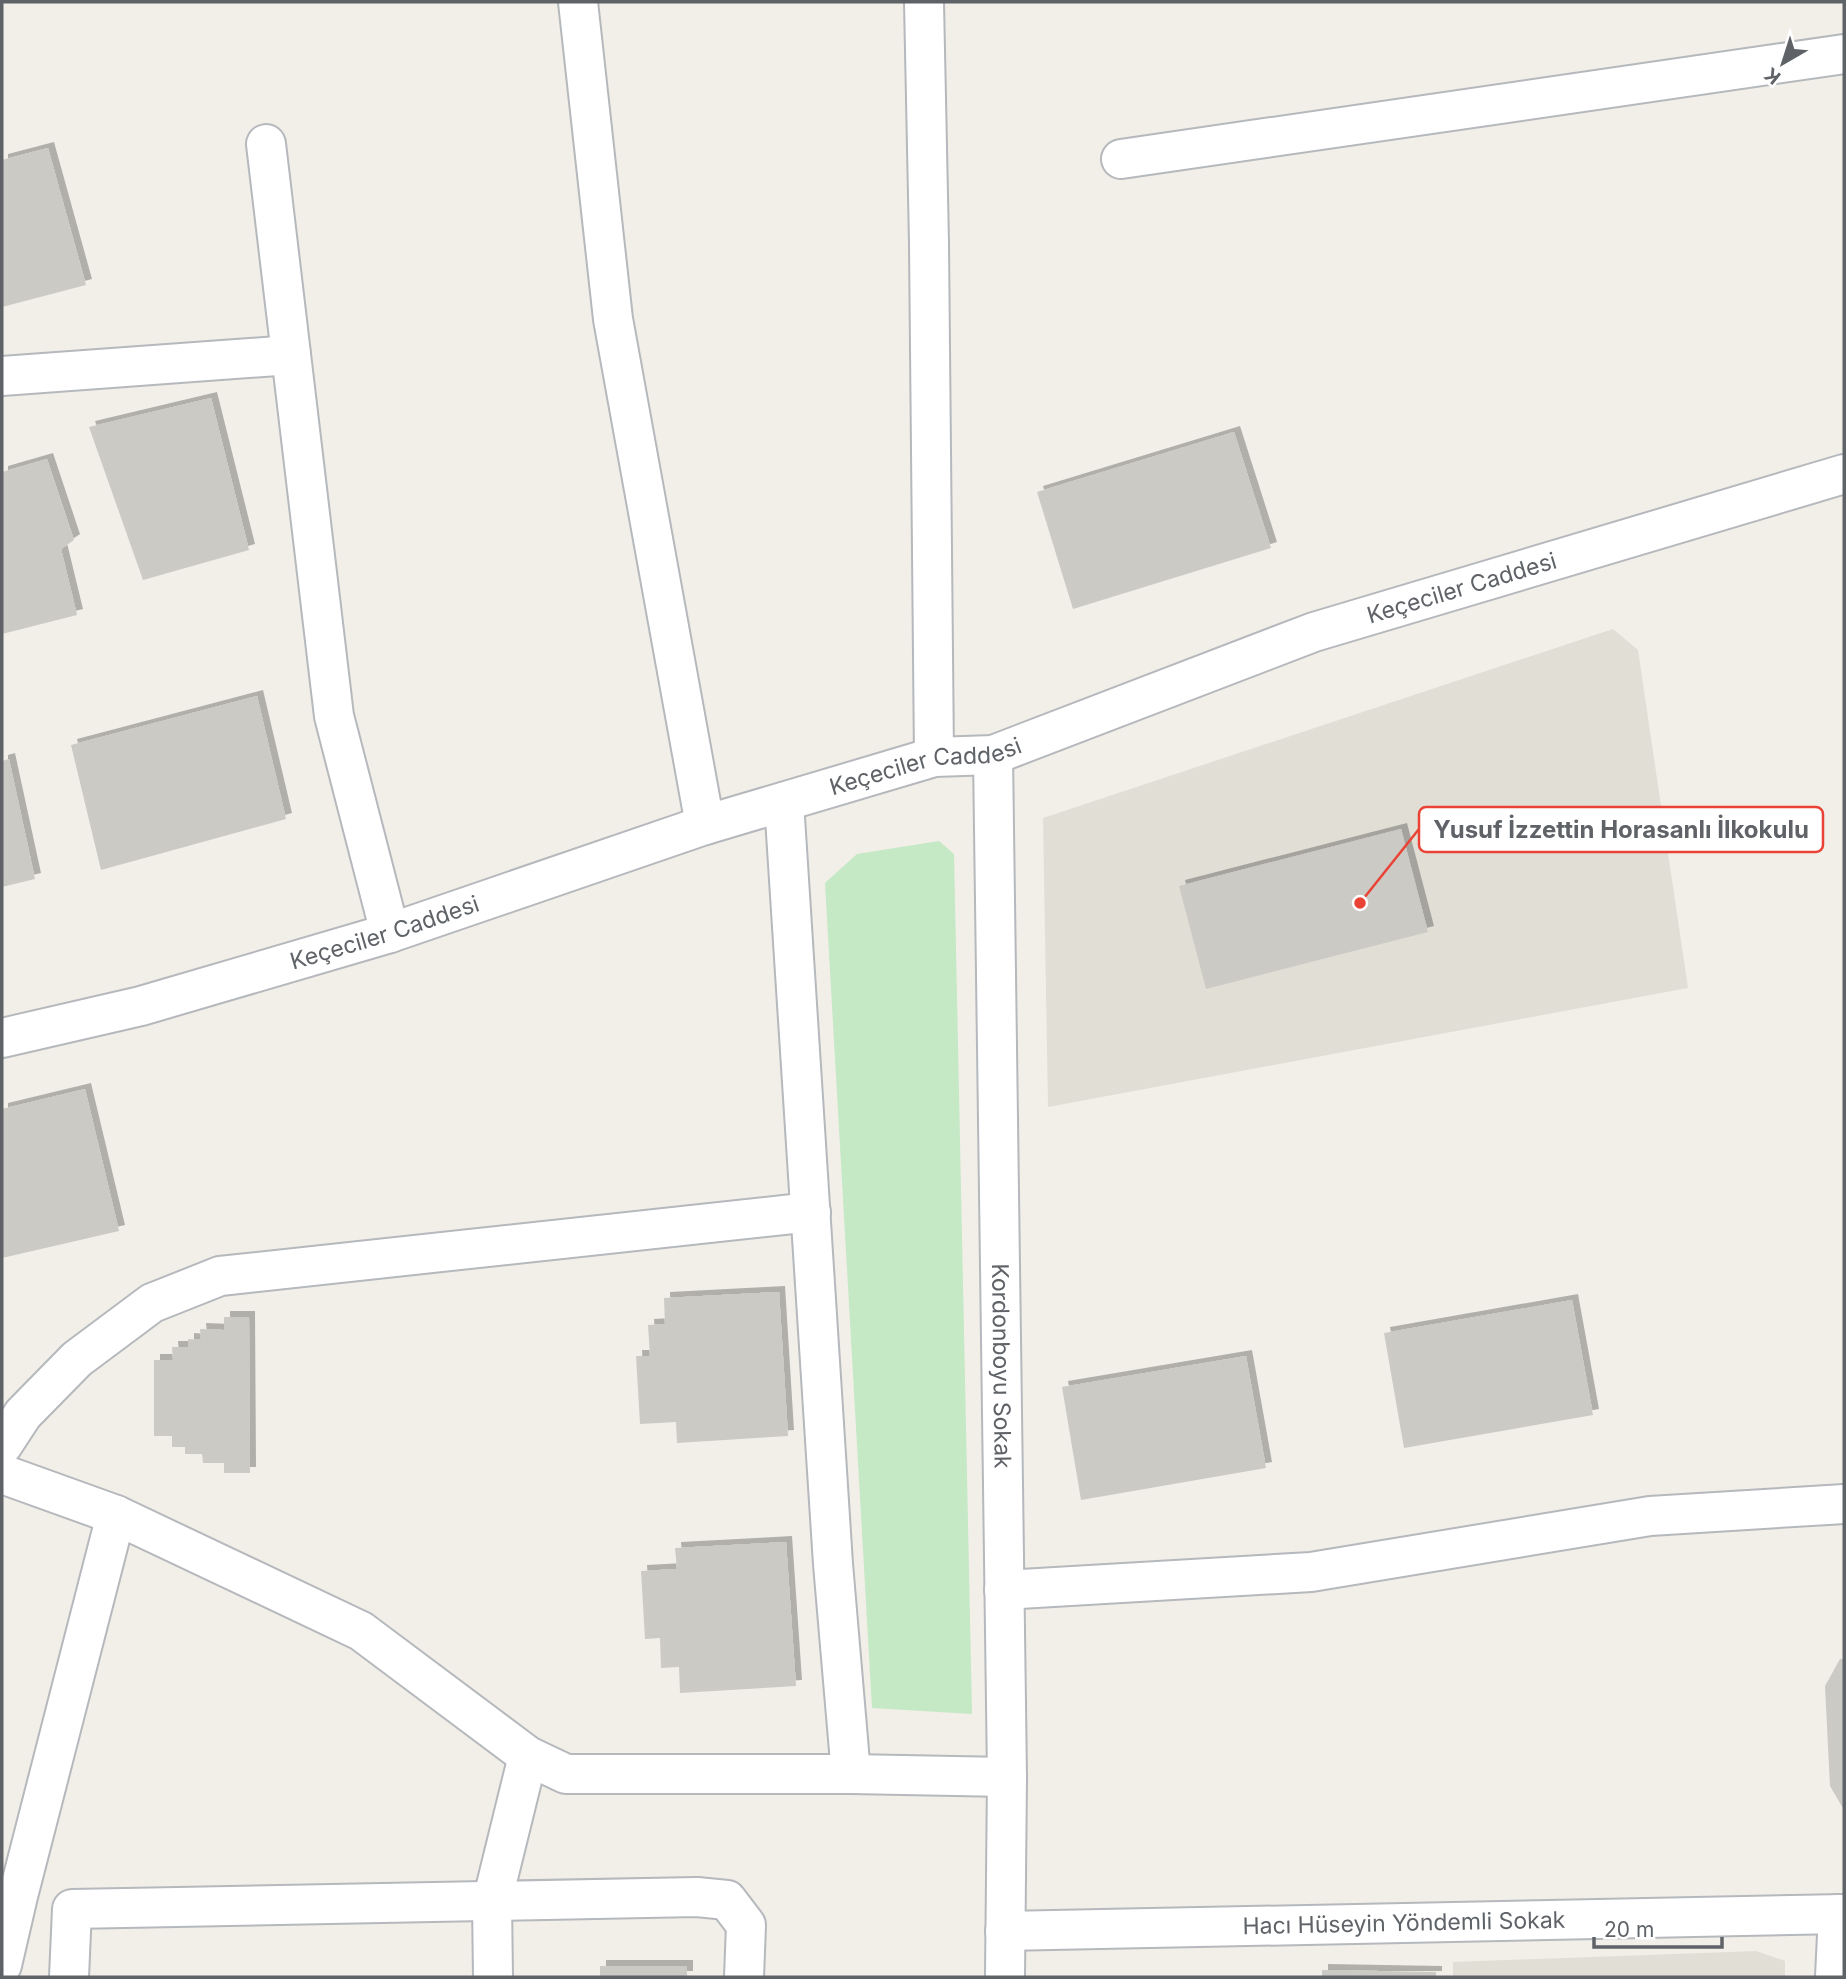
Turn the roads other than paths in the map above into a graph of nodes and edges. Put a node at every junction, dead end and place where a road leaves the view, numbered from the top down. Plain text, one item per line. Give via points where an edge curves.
1 (578, 2) edge
2 (924, 2) edge
3 (1844, 54) edge
4 (266, 144) dead end
5 (1121, 159) dead end
6 (291, 355) junction
7 (2, 376) edge
8 (1844, 474) edge
9 (993, 755) junction
10 (934, 757) junction
11 (784, 802) junction
12 (705, 825) junction
13 (390, 933) junction
14 (2, 1038) edge
15 (811, 1212) junction
16 (2, 1446) edge
17 (2, 1474) edge
18 (1844, 1504) edge
19 (116, 1515) junction
20 (1004, 1590) junction
21 (528, 1756) junction
22 (851, 1774) junction
23 (1007, 1777) junction
24 (18, 1896) junction
25 (492, 1902) junction
26 (72, 1909) junction
27 (1841, 1914) edge
28 (1005, 1931) junction
29 (2, 1965) edge
30 (69, 1977) edge
31 (492, 1977) edge
32 (744, 1977) edge
33 (1005, 1977) edge
34 (1835, 1977) edge

1 - 12 street via 614,319
2 - 10 street
3 - 5 street
4 - 6 street
6 - 7 street
6 - 13 street via 334,716
8 - 9 street, Keçeciler Caddesi via 1314,632
9 - 10 street, Keçeciler Caddesi
9 - 20 street, Kordonboyu Sokak
10 - 11 street, Keçeciler Caddesi
11 - 12 street, Keçeciler Caddesi
11 - 15 street
12 - 13 street, Keçeciler Caddesi
13 - 14 street, Keçeciler Caddesi via 141,1006
15 - 16 street via 220,1276 152,1303 77,1359 23,1414
15 - 22 street
17 - 19 street
18 - 20 street via 1650,1516 1311,1572
19 - 21 street via 361,1631
19 - 24 street
20 - 23 street, Kordonboyu Sokak
21 - 22 street via 566,1774
21 - 25 street
22 - 23 street
23 - 28 street, Kordonboyu Sokak
24 - 26 street
24 - 29 street
25 - 26 street
25 - 31 street
25 - 32 street via 727,1900 746,1925
26 - 30 street
27 - 28 street, Hacı Hüseyin Yöndemli Sokak
27 - 34 street
28 - 33 street, Kordonboyu Sokak

